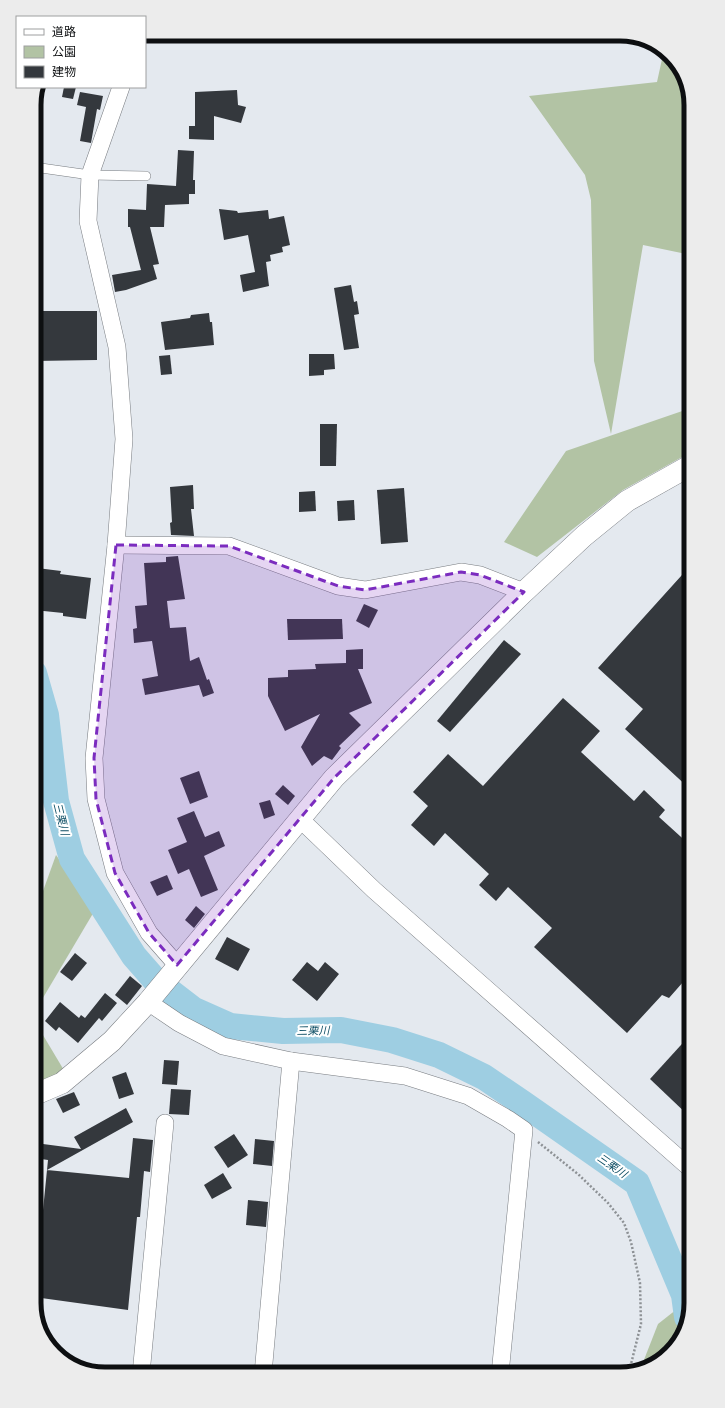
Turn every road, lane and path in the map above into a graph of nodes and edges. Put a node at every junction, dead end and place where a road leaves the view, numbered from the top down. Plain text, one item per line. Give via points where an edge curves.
1 (121, 88) edge
2 (41, 168) edge
3 (90, 175) junction
4 (146, 176) dead end
5 (684, 470) edge
6 (116, 544) junction
7 (524, 592) junction
8 (300, 819) junction
9 (177, 965) junction
10 (148, 1002) junction
11 (291, 1061) junction
12 (41, 1092) edge
13 (165, 1123) dead end
14 (524, 1130) junction
15 (684, 1163) edge
16 (630, 1366) edge
17 (142, 1367) edge
18 (263, 1367) edge
19 (501, 1367) edge

1 - 3 street
2 - 3 lane
3 - 4 lane
3 - 6 street via 88,221 117,347 124,439
5 - 7 street via 627,501 584,536
6 - 7 street via 229,546 338,586 365,590 461,572 480,575
6 - 9 street via 94,758 96,799 115,874 149,933
7 - 8 street via 334,778
8 - 9 street
8 - 15 street via 374,890
9 - 10 street
10 - 11 street via 179,1023 223,1046
10 - 12 street via 112,1042 62,1083
11 - 14 street via 406,1076 468,1096
11 - 18 street
13 - 17 street
14 - 16 path via 579,1175 608,1203 624,1223 640,1283 641,1324
14 - 19 street

